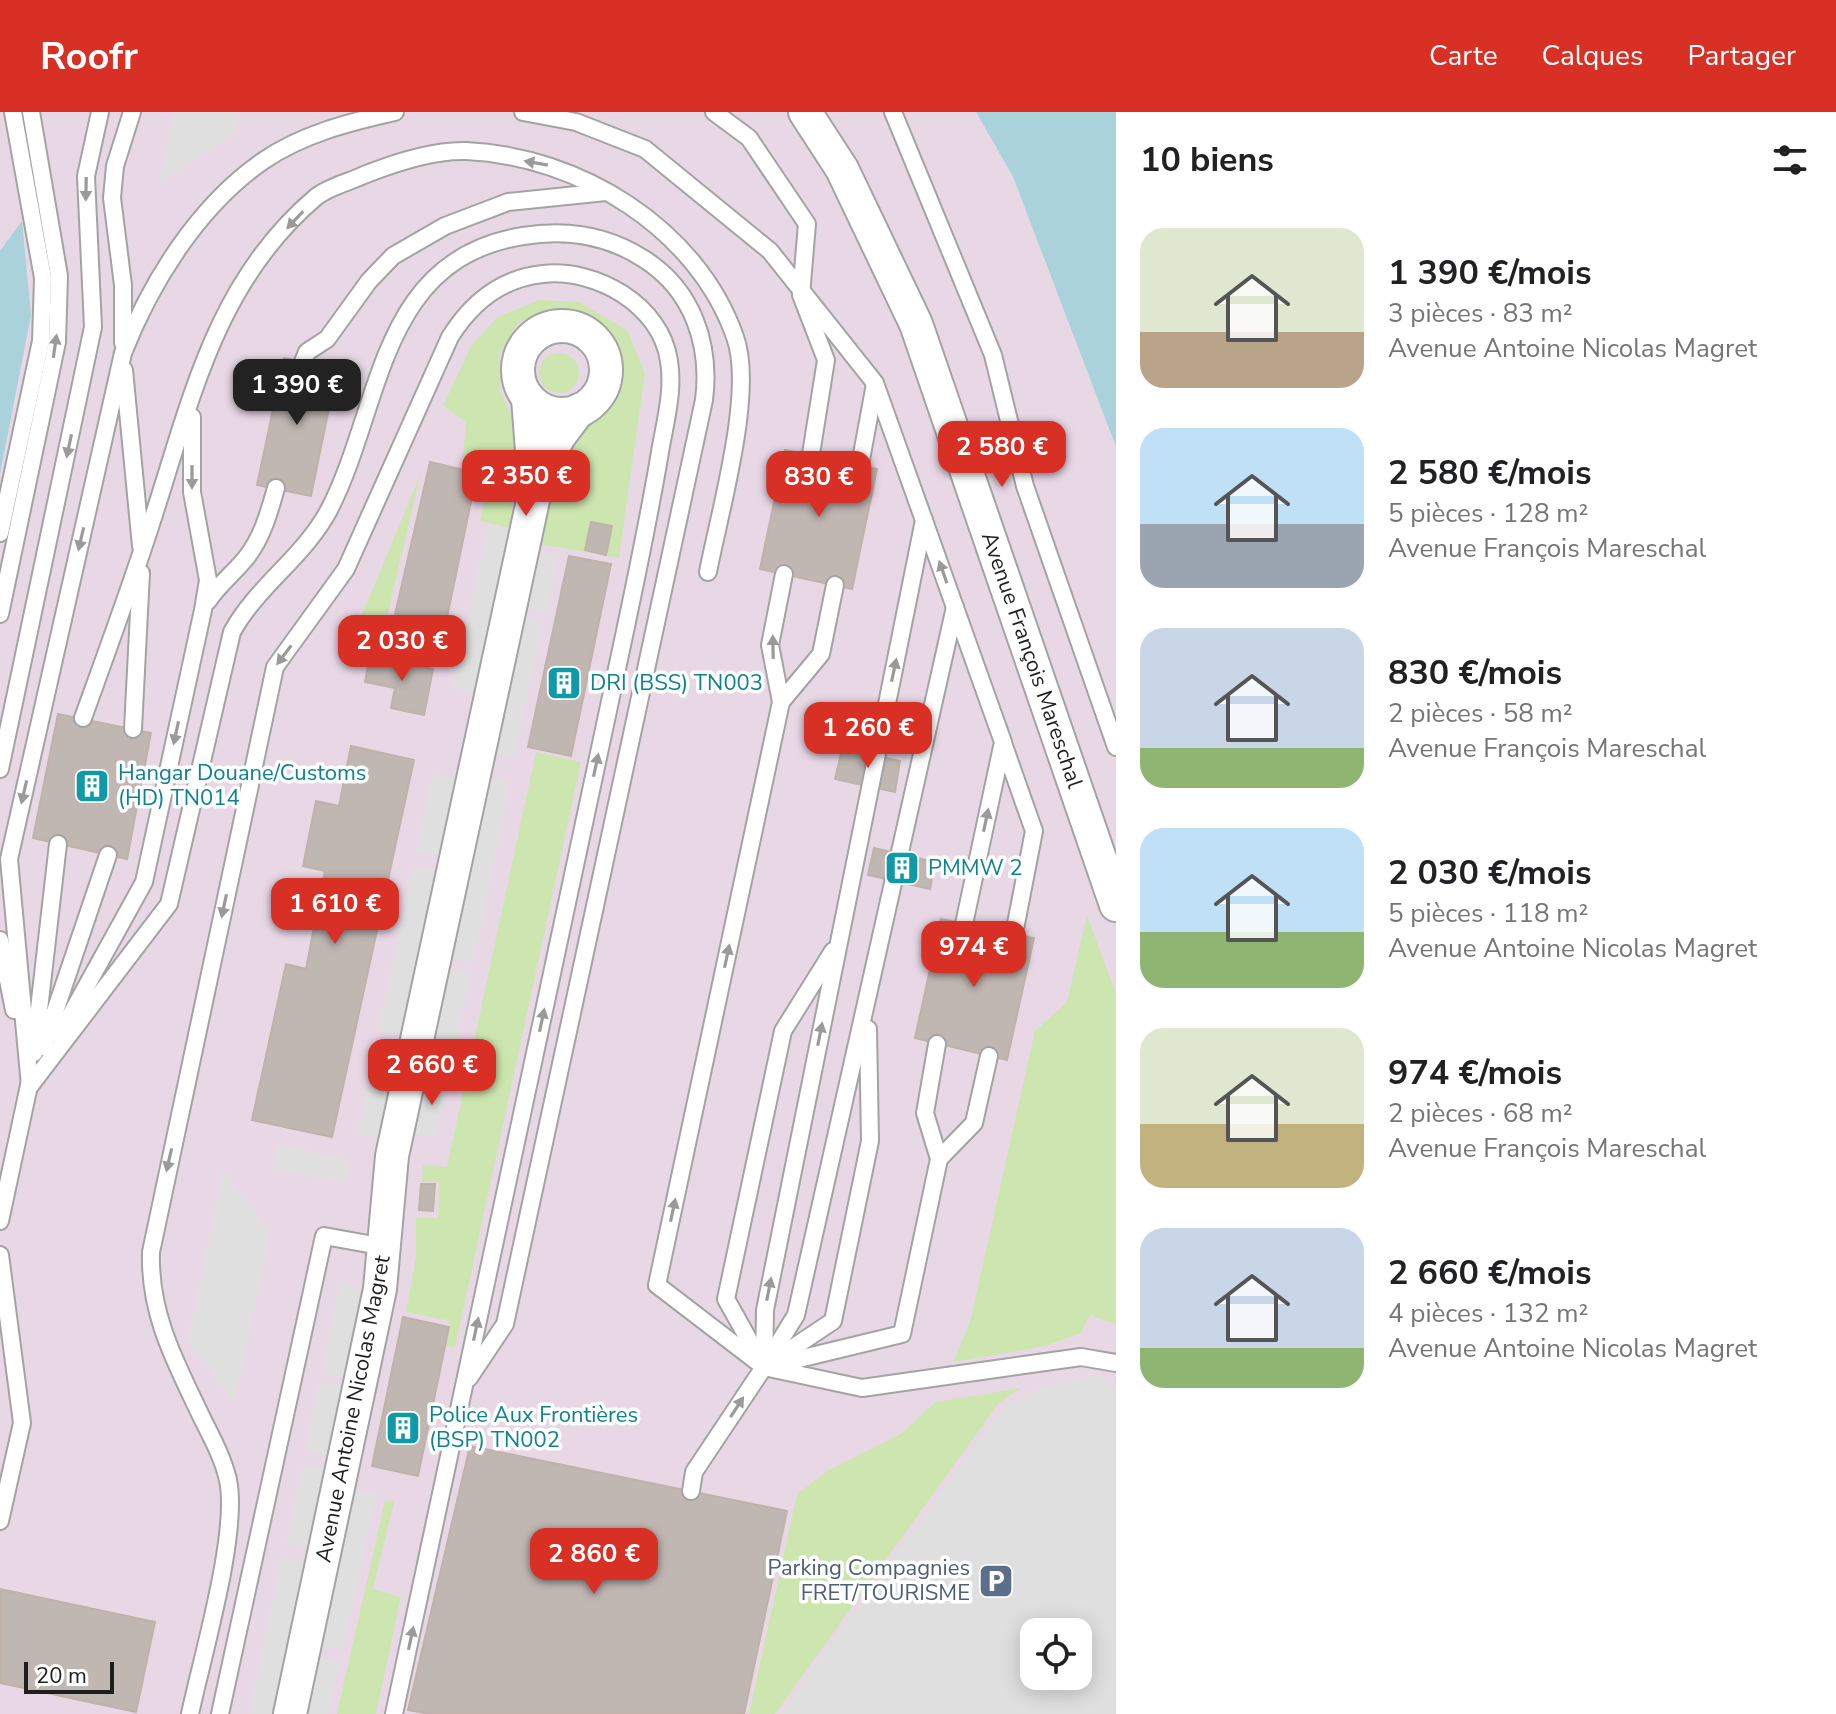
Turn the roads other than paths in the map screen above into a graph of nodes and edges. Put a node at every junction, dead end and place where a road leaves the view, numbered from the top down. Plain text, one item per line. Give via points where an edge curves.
1 (13, 112) edge
2 (31, 112) edge
3 (100, 112) edge
4 (132, 112) edge
5 (395, 112) edge
6 (523, 112) edge
7 (714, 112) edge
8 (731, 112) edge
9 (805, 112) edge
10 (893, 112) edge
11 (749, 138) junction
12 (608, 192) junction
13 (801, 295) junction
14 (123, 353) junction
15 (303, 362) dead end
16 (875, 383) junction
17 (528, 398) junction
18 (192, 399) junction
19 (579, 410) junction
20 (811, 454) dead end
21 (860, 465) dead end
22 (276, 488) dead end
23 (535, 491) junction
24 (925, 519) junction
25 (0, 533) edge
26 (142, 553) junction
27 (708, 572) dead end
28 (784, 574) dead end
29 (835, 585) dead end
30 (955, 606) junction
31 (203, 610) junction
32 (0, 614) edge
33 (781, 702) junction
34 (83, 718) dead end
35 (133, 729) dead end
36 (1003, 742) junction
37 (1116, 747) edge
38 (0, 769) edge
39 (58, 844) dead end
40 (108, 855) dead end
41 (1116, 905) edge
42 (964, 924) dead end
43 (1014, 934) dead end
44 (0, 940) edge
45 (838, 943) junction
46 (867, 1007) junction
47 (937, 1044) dead end
48 (989, 1056) dead end
49 (30, 1086) junction
50 (939, 1159) junction
51 (0, 1221) edge
52 (385, 1247) junction
53 (0, 1255) edge
54 (1116, 1363) edge
55 (764, 1367) junction
56 (464, 1386) junction
57 (691, 1491) dead end
58 (0, 1521) edge
59 (190, 1714) edge
60 (220, 1714) edge
61 (290, 1714) edge
62 (394, 1714) edge

1 - 25 lane via 43,278 41,341
32 -> 2 lane via 57,342 59,276
3 -> 38 lane via 86,176 93,327
4 - 14 lane via 115,166 112,198 123,285
5 - 14 lane via 333,126 263,161 205,213 142,303
6 - 13 lane via 576,122 645,149 770,251
7 - 11 lane
8 - 11 lane
9 - 41 street, Avenue François Mareschal via 842,169 916,324
10 - 37 lane via 993,355 1025,486
11 - 13 lane via 807,224
12 - 15 lane via 508,202 445,226 393,256
12 -> 18 lane via 549,166 465,151 392,163 318,195 263,254 225,312 204,355
12 - 27 lane via 664,231 710,285 736,339 741,381
13 - 16 lane
13 - 20 lane via 826,360
14 - 26 lane
14 -> 49 lane via 9,859
16 - 21 lane
16 - 24 lane
17 - 19 street via 551,412
17 - 19 street, Avenue Antoine Nicolas Magret via 518,371 527,344 551,327 573,327 597,343 606,370 601,391
17 - 23 street, Avenue Antoine Nicolas Magret
18 - 26 lane
18 -> 31 lane via 192,492 208,580
19 - 23 street, Avenue Antoine Nicolas Magret via 558,438
22 - 31 lane via 265,526
23 - 52 street, Avenue Antoine Nicolas Magret via 392,1156
30 -> 24 lane
45 -> 24 lane
26 - 34 lane
26 - 35 lane
33 -> 28 lane via 770,645
29 - 33 lane via 821,654
30 - 36 lane
30 - 46 lane
31 -> 49 lane via 144,882
55 -> 33 lane via 657,1285
42 -> 36 lane
36 - 43 lane via 1034,831
39 - 49 lane
40 - 49 lane
44 - 49 lane
55 -> 45 lane via 765,1310
45 - 55 lane via 783,1031 726,1299
46 - 55 lane via 796,1315
46 - 55 lane via 870,1141 833,1321
47 - 50 lane via 925,1113
48 - 50 lane via 974,1123
49 - 51 lane
49 - 56 lane via 169,904 228,640 251,602 325,516 413,301 452,262 518,236 558,232 598,237 651,263 685,299 700,332 706,363 704,400 505,1324
50 - 55 lane via 902,1334
52 - 60 lane via 324,1236
52 - 61 street, Avenue Antoine Nicolas Magret
53 - 58 lane via 22,1423
54 - 55 lane via 1081,1357 862,1388
57 -> 55 lane via 694,1472
56 -> 59 lane via 625,632 670,388 665,344 648,316 612,288 556,273 500,286 457,326 346,569 275,667 151,1252 154,1304 165,1341 219,1453 230,1494 223,1560
62 -> 56 lane

